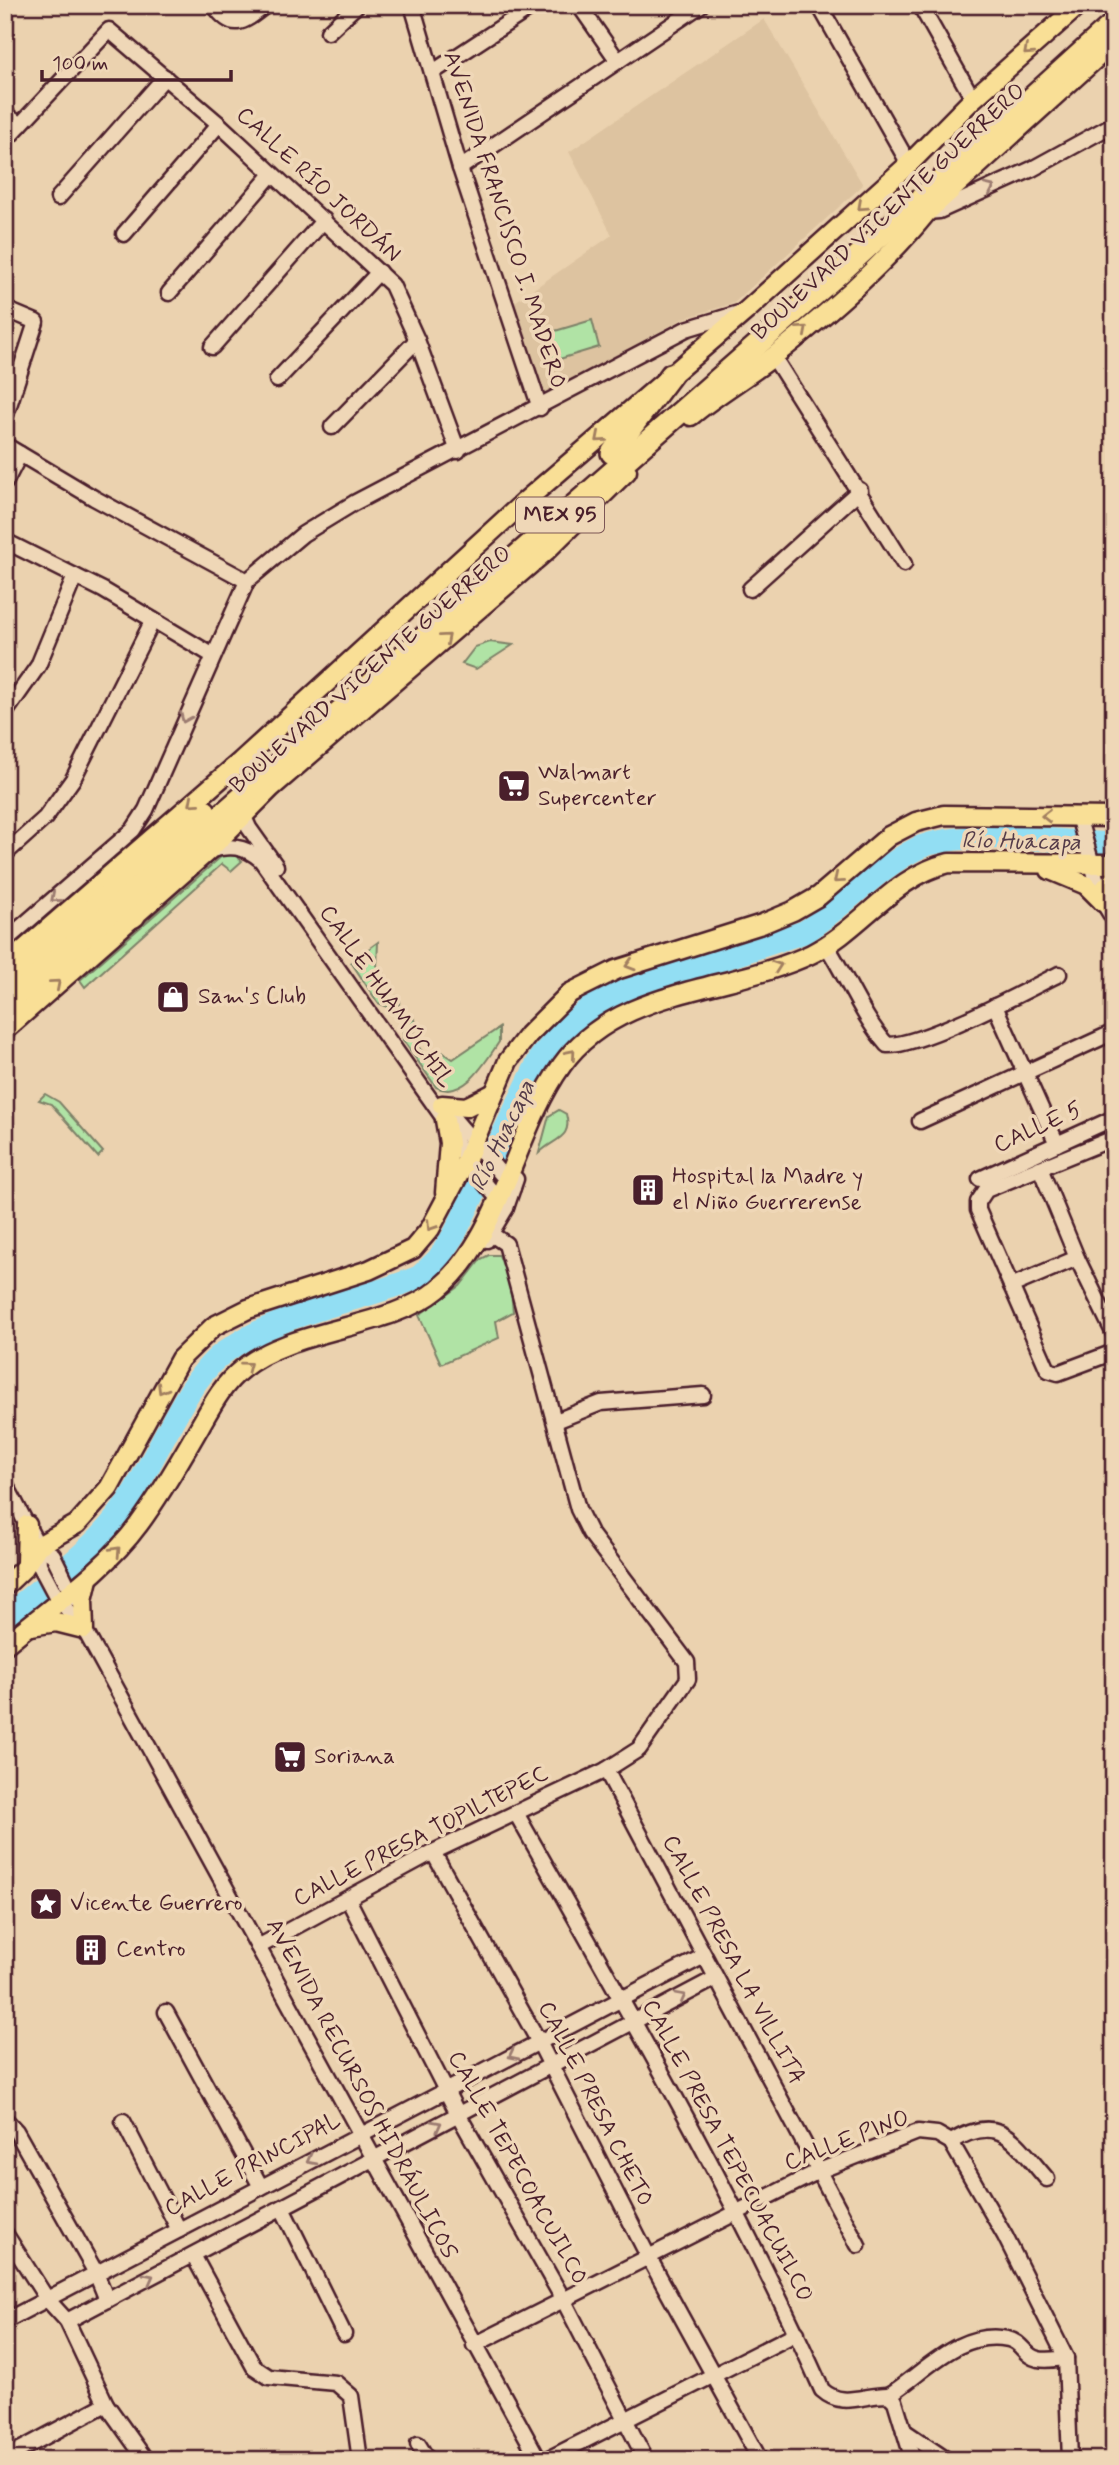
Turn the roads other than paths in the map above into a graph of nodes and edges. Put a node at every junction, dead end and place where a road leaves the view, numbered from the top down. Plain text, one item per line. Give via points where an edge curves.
1 (265, 5) edge
2 (357, 5) edge
3 (412, 5) edge
4 (535, 5) edge
5 (579, 5) edge
6 (701, 5) edge
7 (819, 5) edge
8 (919, 5) edge
9 (1079, 5) edge
10 (1114, 7) edge
11 (218, 12) edge
12 (1114, 23) edge
13 (328, 32) dead end
14 (1114, 42) edge
15 (618, 61) junction
16 (433, 72) junction
17 (165, 77) junction
18 (973, 99) junction
19 (5, 114) edge
20 (219, 124) junction
21 (1114, 124) edge
22 (20, 125) junction
23 (5, 141) edge
24 (909, 164) junction
25 (460, 168) junction
26 (272, 174) junction
27 (58, 198) dead end
28 (927, 212) junction
29 (324, 220) junction
30 (124, 234) dead end
31 (379, 272) junction
32 (169, 293) dead end
33 (5, 309) edge
34 (746, 311) junction
35 (686, 329) junction
36 (417, 340) junction
37 (702, 346) junction
38 (212, 347) dead end
39 (748, 352) junction
40 (773, 356) junction
41 (671, 375) junction
42 (276, 380) dead end
43 (9, 394) edge
44 (704, 405) junction
45 (540, 408) junction
46 (5, 418) edge
47 (332, 427) dead end
48 (5, 445) edge
49 (458, 452) junction
50 (612, 453) junction
51 (20, 454) junction
52 (5, 483) edge
53 (860, 489) junction
54 (5, 541) edge
55 (904, 564) dead end
56 (75, 576) junction
57 (247, 580) junction
58 (750, 589) dead end
59 (153, 620) junction
60 (212, 655) junction
61 (5, 713) edge
62 (244, 817) junction
63 (1114, 817) edge
64 (1080, 819) junction
65 (208, 851) junction
66 (5, 854) edge
67 (1091, 861) junction
68 (1114, 864) edge
69 (1037, 865) junction
70 (1114, 878) edge
71 (1103, 902) junction
72 (134, 916) junction
73 (1114, 920) edge
74 (84, 937) junction
75 (5, 941) edge
76 (826, 945) junction
77 (5, 966) edge
78 (1059, 974) dead end
79 (5, 985) edge
80 (5, 1005) edge
81 (995, 1006) junction
82 (5, 1030) edge
83 (1114, 1032) edge
84 (1027, 1075) junction
85 (494, 1093) junction
86 (444, 1112) junction
87 (1114, 1118) edge
88 (920, 1121) dead end
89 (1114, 1138) edge
90 (474, 1144) junction
91 (1056, 1144) junction
92 (466, 1161) junction
93 (1040, 1168) junction
94 (980, 1179) dead end
95 (509, 1183) junction
96 (444, 1202) junction
97 (501, 1203) junction
98 (491, 1234) junction
99 (1077, 1258) junction
100 (1011, 1286) junction
101 (437, 1290) junction
102 (1114, 1334) edge
103 (1114, 1353) edge
104 (703, 1395) dead end
105 (556, 1421) junction
106 (5, 1483) edge
107 (27, 1525) junction
108 (39, 1558) junction
109 (88, 1578) junction
110 (5, 1586) edge
111 (65, 1593) junction
112 (28, 1627) junction
113 (84, 1629) junction
114 (5, 1645) edge
115 (606, 1770) junction
116 (516, 1813) junction
117 (433, 1853) junction
118 (348, 1899) junction
119 (258, 1947) junction
120 (704, 1956) junction
121 (716, 1978) junction
122 (622, 2000) junction
123 (166, 2012) dead end
124 (635, 2021) junction
125 (539, 2042) junction
126 (549, 2065) junction
127 (447, 2090) junction
128 (458, 2114) junction
129 (5, 2119) edge
130 (123, 2120) dead end
131 (361, 2133) junction
132 (951, 2142) junction
133 (375, 2158) junction
134 (819, 2171) junction
135 (1047, 2179) dead end
136 (261, 2187) junction
137 (282, 2208) junction
138 (737, 2213) junction
139 (178, 2230) junction
140 (5, 2233) edge
141 (858, 2245) dead end
142 (193, 2255) junction
143 (648, 2256) junction
144 (96, 2273) junction
145 (47, 2299) junction
146 (563, 2299) junction
147 (107, 2300) junction
148 (5, 2321) edge
149 (67, 2321) junction
150 (797, 2333) junction
151 (344, 2334) dead end
152 (474, 2345) junction
153 (1066, 2358) junction
154 (715, 2376) junction
155 (889, 2395) junction
156 (106, 2404) junction
157 (626, 2418) junction
158 (904, 2431) junction
159 (418, 2444) dead end
160 (5, 2458) edge
161 (146, 2460) edge
162 (360, 2460) edge
163 (428, 2460) edge
164 (539, 2460) edge
165 (546, 2460) edge
166 (646, 2460) edge
167 (760, 2460) edge
168 (913, 2460) edge
169 (947, 2460) edge
170 (1070, 2460) edge

1 - 11 street via 244,22 234,23
2 - 13 street
3 - 16 street, AVENIDA FRANCISCO I. MADERO
4 - 16 street
5 - 15 street
6 - 15 street
7 - 24 street
8 - 18 street
9 -> 18 main road, BOULEVARD VICENTE GUERRERO
10 - 50 highway, BOULEVARD VICENTE GUERRERO / MEX 95 via 846,251
12 - 39 highway, BOULEVARD VICENTE GUERRERO / MEX 95
14 - 28 main road, BOULEVARD VICENTE GUERRERO
15 - 25 street
16 - 25 street, AVENIDA FRANCISCO I. MADERO
17 - 20 street, CALLE RÍO JORDÁN
17 - 22 street, CALLE RÍO JORDÁN via 109,30
17 - 27 street
18 - 24 main road, BOULEVARD VICENTE GUERRERO
19 - 22 street
20 - 26 street, CALLE RÍO JORDÁN
20 - 30 street
28 -> 21 street via 939,211 1032,169
22 - 23 street
24 -> 34 main road, BOULEVARD VICENTE GUERRERO
25 - 45 street, AVENIDA FRANCISCO I. MADERO
26 - 29 street, CALLE RÍO JORDÁN
26 - 32 street
40 -> 28 main road, BOULEVARD VICENTE GUERRERO via 906,238
29 - 31 street, CALLE RÍO JORDÁN
29 - 38 street
31 - 36 street, CALLE RÍO JORDÁN via 391,285
31 - 42 street
33 - 43 street via 36,322
34 - 35 street
34 - 37 main road, BOULEVARD VICENTE GUERRERO
35 - 37 street via 695,332
35 - 45 street
36 - 47 street
36 - 49 street, CALLE RÍO JORDÁN
37 - 41 main road, BOULEVARD VICENTE GUERRERO
39 - 44 highway
39 - 74 highway, BOULEVARD VICENTE GUERRERO / MEX 95
40 - 44 main road, BOULEVARD VICENTE GUERRERO
40 - 53 street
41 - 50 highway
41 -> 77 main road, BOULEVARD VICENTE GUERRERO
43 - 46 street
62 -> 44 main road, BOULEVARD VICENTE GUERRERO via 271,788 546,551 636,463
45 - 49 street
48 - 51 street
49 - 57 street via 354,503 303,534
50 - 79 highway, BOULEVARD VICENTE GUERRERO / MEX 95
51 - 52 street
51 - 57 street
53 - 55 street
53 - 58 street
54 - 56 street
56 - 59 street
56 - 61 street via 38,666
57 - 60 street
59 - 60 street
59 - 66 street via 73,779 45,818
60 -> 75 street via 134,830
62 - 65 main road, BOULEVARD VICENTE GUERRERO
62 - 86 street, CALLE HUAMÚCHIL
63 - 64 main road
64 - 67 street
64 -> 85 main road via 944,816 916,822 890,836 793,911 616,970 570,993 508,1061
65 - 72 main road, BOULEVARD VICENTE GUERRERO
65 - 86 street, CALLE HUAMÚCHIL via 233,846 250,850 261,860
67 - 68 main road
67 - 69 main road
67 - 71 street
69 - 71 main road via 1086,885
69 - 76 main road via 949,863 928,868
70 - 71 main road via 1105,888
71 - 73 street
72 - 74 highway
82 -> 72 main road, BOULEVARD VICENTE GUERRERO
74 - 80 highway, BOULEVARD VICENTE GUERRERO / MEX 95
76 - 81 street via 887,1045 916,1039
95 -> 76 main road via 535,1111 564,1062 598,1029 650,1005 768,970
78 - 81 street
81 - 84 street
83 - 84 street
84 - 88 street
84 - 91 street
85 - 86 main road
85 - 90 main road
86 - 90 street, CALLE HUAMÚCHIL
86 - 92 street, CALLE HUAMÚCHIL
86 - 96 main road via 449,1143
87 - 91 street, CALLE 5
89 - 93 street
90 - 92 main road
90 - 95 street, CALLE HUAMÚCHIL
91 - 94 street, CALLE 5
92 - 96 main road
92 - 97 street, CALLE HUAMÚCHIL
93 - 99 street
93 - 100 street via 986,1190 978,1202
95 - 97 main road
96 -> 108 main road via 413,1249 392,1261 248,1309 196,1340 168,1379 109,1488
97 - 98 street
97 - 101 main road via 469,1255
98 - 101 street via 472,1260
98 - 105 street via 506,1244
99 - 100 street
99 - 102 street
100 - 103 street via 1053,1374
109 -> 101 main road via 138,1525 220,1391 243,1367 268,1353 400,1308
104 - 105 street via 601,1404
105 - 115 street, CALLE PRESA TOPILTEPEC via 578,1508 590,1533 687,1662 688,1679 639,1749
106 - 107 street, AVENIDA RECURSOS HIDRÁULICOS
107 - 108 street, AVENIDA RECURSOS HIDRÁULICOS
107 - 108 main road via 28,1548
108 - 110 main road
108 - 111 street, AVENIDA RECURSOS HIDRÁULICOS
109 - 111 main road
109 - 113 main road via 82,1600
111 - 112 main road
111 - 113 street, AVENIDA RECURSOS HIDRÁULICOS
112 - 113 main road via 56,1622
112 - 114 main road
113 - 119 street, AVENIDA RECURSOS HIDRÁULICOS
115 - 116 street, CALLE PRESA TOPILTEPEC
115 - 120 street, CALLE PRESA LA VILLITA
116 - 117 street, CALLE PRESA TOPILTEPEC
116 - 122 street, CALLE PRESA TEPECUACUILCO
117 - 118 street, CALLE PRESA TOPILTEPEC
117 - 125 street, CALLE PRESA CHETO
118 - 119 street, CALLE PRESA TOPILTEPEC
118 - 127 street, CALLE TEPECOACUILCO
119 - 131 street, AVENIDA RECURSOS HIDRÁULICOS
120 - 121 street, CALLE PRESA LA VILLITA
120 - 122 street, CALLE PRINCIPAL
124 -> 121 street
121 - 134 street, CALLE PRESA LA VILLITA
122 - 124 street, CALLE PRESA TEPECUACUILCO
122 - 125 street, CALLE PRINCIPAL
123 - 136 street
124 - 126 street
124 - 138 street, CALLE PRESA TEPECUACUILCO
125 - 126 street, CALLE PRESA CHETO
125 -> 127 street, CALLE PRINCIPAL
126 - 128 street
126 - 143 street, CALLE PRESA CHETO
127 - 128 street, CALLE TEPECOACUILCO
127 - 131 street, CALLE PRINCIPAL
133 -> 128 street
128 - 146 street, CALLE TEPECOACUILCO
129 - 144 street
130 - 139 street
131 - 133 street, AVENIDA RECURSOS HIDRÁULICOS
131 -> 136 street, CALLE PRINCIPAL
132 - 134 street, CALLE PINO via 937,2134 918,2132
132 - 135 street via 979,2129 1007,2134
132 - 153 street
133 - 137 street
133 - 152 street, AVENIDA RECURSOS HIDRÁULICOS
134 - 138 street, CALLE PINO
134 - 141 street, CALLE PRESA LA VILLITA
136 - 139 street, CALLE PRINCIPAL
137 - 142 street
137 - 151 street
138 - 143 street, CALLE PINO
138 - 150 street, CALLE PRESA TEPECUACUILCO
139 - 144 street, CALLE PRINCIPAL
140 - 145 street
147 -> 142 street
142 - 162 street via 254,2367 269,2377 336,2383 351,2396
143 - 146 street, CALLE PINO
143 - 154 street, CALLE PRESA CHETO
144 - 145 street, CALLE PRINCIPAL
144 - 147 street
145 - 148 street, CALLE PRINCIPAL
145 - 149 street
146 - 152 street, CALLE PINO
146 - 157 street, CALLE TEPECOACUILCO
147 - 149 street
149 - 156 street
150 - 154 street
150 - 155 street, CALLE PRESA TEPECUACUILCO via 822,2390 832,2399 842,2402
152 - 164 street, AVENIDA RECURSOS HIDRÁULICOS
153 - 155 street via 1038,2360 1006,2338 975,2340 953,2347
153 - 170 street
154 - 157 street
154 - 167 street, CALLE PRESA CHETO
155 - 158 street
156 - 160 street
156 - 161 street
157 - 165 street
157 - 166 street, CALLE TEPECOACUILCO
158 - 168 street
158 - 169 street
159 - 163 street

